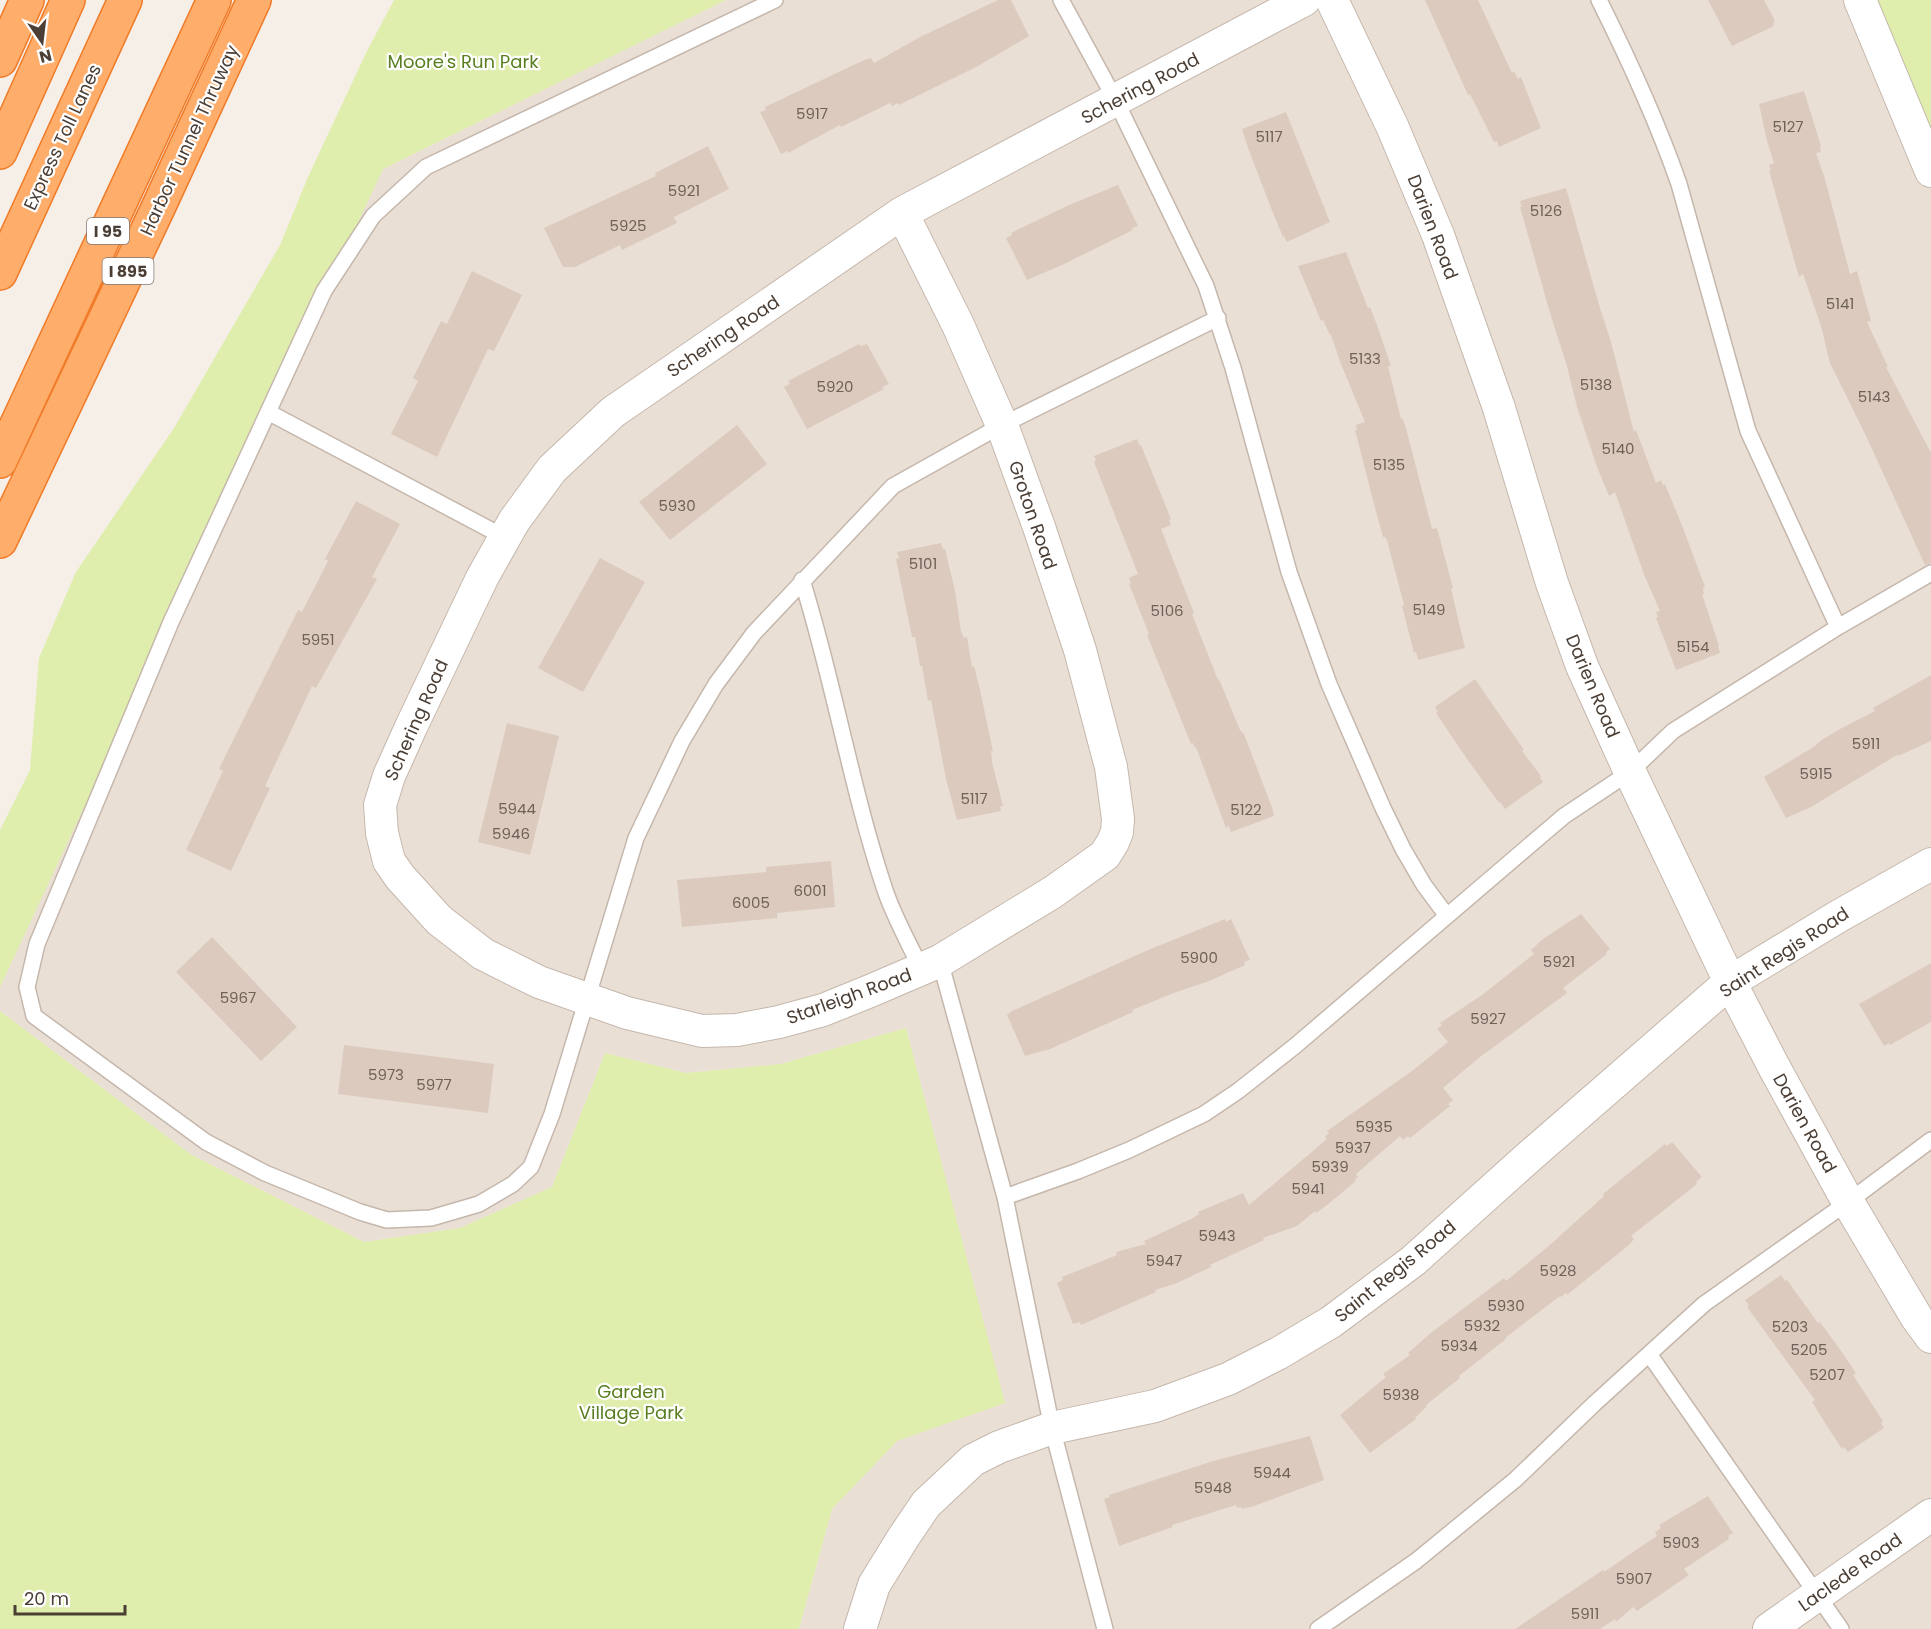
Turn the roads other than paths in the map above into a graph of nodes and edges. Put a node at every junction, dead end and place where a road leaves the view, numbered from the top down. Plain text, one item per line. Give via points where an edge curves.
1 (27, 0) edge
2 (68, 0) edge
3 (125, 0) edge
4 (214, 0) edge
5 (254, 0) edge
6 (775, 0) edge
7 (1061, 0) edge
8 (1304, 0) edge
9 (1332, 0) edge
10 (1599, 0) edge
11 (1860, 0) edge
12 (0, 60) edge
13 (1116, 101) junction
14 (0, 152) edge
15 (1931, 171) edge
16 (902, 213) junction
17 (0, 273) edge
18 (1218, 318) junction
19 (268, 412) junction
20 (1002, 425) junction
21 (0, 461) edge
22 (504, 537) junction
23 (0, 541) edge
24 (1931, 573) edge
25 (802, 580) junction
26 (1838, 627) junction
27 (1630, 772) junction
28 (1117, 832) joint
29 (1931, 864) edge
30 (400, 877) joint
31 (1447, 916) junction
32 (931, 965) junction
33 (1730, 982) junction
34 (586, 1000) junction
35 (1931, 1140) edge
36 (1005, 1197) junction
37 (1848, 1202) junction
38 (1931, 1337) edge
39 (1649, 1354) junction
40 (1052, 1428) junction
41 (1931, 1515) edge
42 (1816, 1596) junction
43 (860, 1629) edge
44 (1105, 1629) edge
45 (1318, 1629) edge
46 (1769, 1629) edge
47 (1841, 1629) edge

1 - 12 highway
2 - 14 highway
3 - 17 highway, Express Toll Lanes
4 - 21 highway, I 95
5 - 23 highway, Harbor Tunnel Thruway / I 895
6 - 19 lane via 426,167 373,216 324,291
7 - 13 lane
8 - 13 street, Schering Road
9 - 27 street, Darien Road via 1438,235 1499,408 1552,583 1582,666
10 - 26 lane via 1672,164 1748,431
11 - 15 street
13 - 16 street, Schering Road
13 - 18 lane via 1193,255
16 - 20 street, Groton Road
16 - 22 street, Schering Road via 612,412 552,469
18 - 20 lane
18 - 31 lane via 1289,572 1329,684 1403,849
19 - 22 lane
19 - 34 lane via 171,622 37,944 27,987 34,1016 206,1142 318,1196 387,1220 431,1218 479,1204 513,1184 531,1167 552,1114
20 - 25 lane via 893,486
20 - 28 street, Groton Road via 1080,650 1111,767
22 - 30 street, Schering Road via 411,727 380,805 389,861
24 - 26 lane
25 - 32 lane via 885,892
25 - 34 lane via 754,633 716,684 682,741 636,838
26 - 27 lane via 1673,731
27 - 31 lane via 1564,816
27 - 33 street, Darien Road
28 - 32 street, Starleigh Road via 1105,855 1053,892
29 - 33 street, Saint Regis Road
30 - 34 street, Starleigh Road via 440,920 483,954
31 - 36 lane via 1295,1046 1204,1113 1089,1167
32 - 34 street, Starleigh Road via 823,1010 737,1030 702,1031
32 - 36 lane
33 - 37 street, Darien Road
33 - 40 street, Saint Regis Road via 1413,1261 1331,1322 1228,1379 1155,1406
35 - 37 lane
36 - 40 lane
37 - 38 street, Darien Road
37 - 39 lane via 1704,1304
39 - 42 lane
39 - 45 lane via 1516,1479 1416,1561
40 - 43 street, Saint Regis Road via 973,1460 926,1504 874,1585
40 - 44 lane
41 - 42 street, Laclede Road
42 - 46 street, Laclede Road
42 - 47 lane

